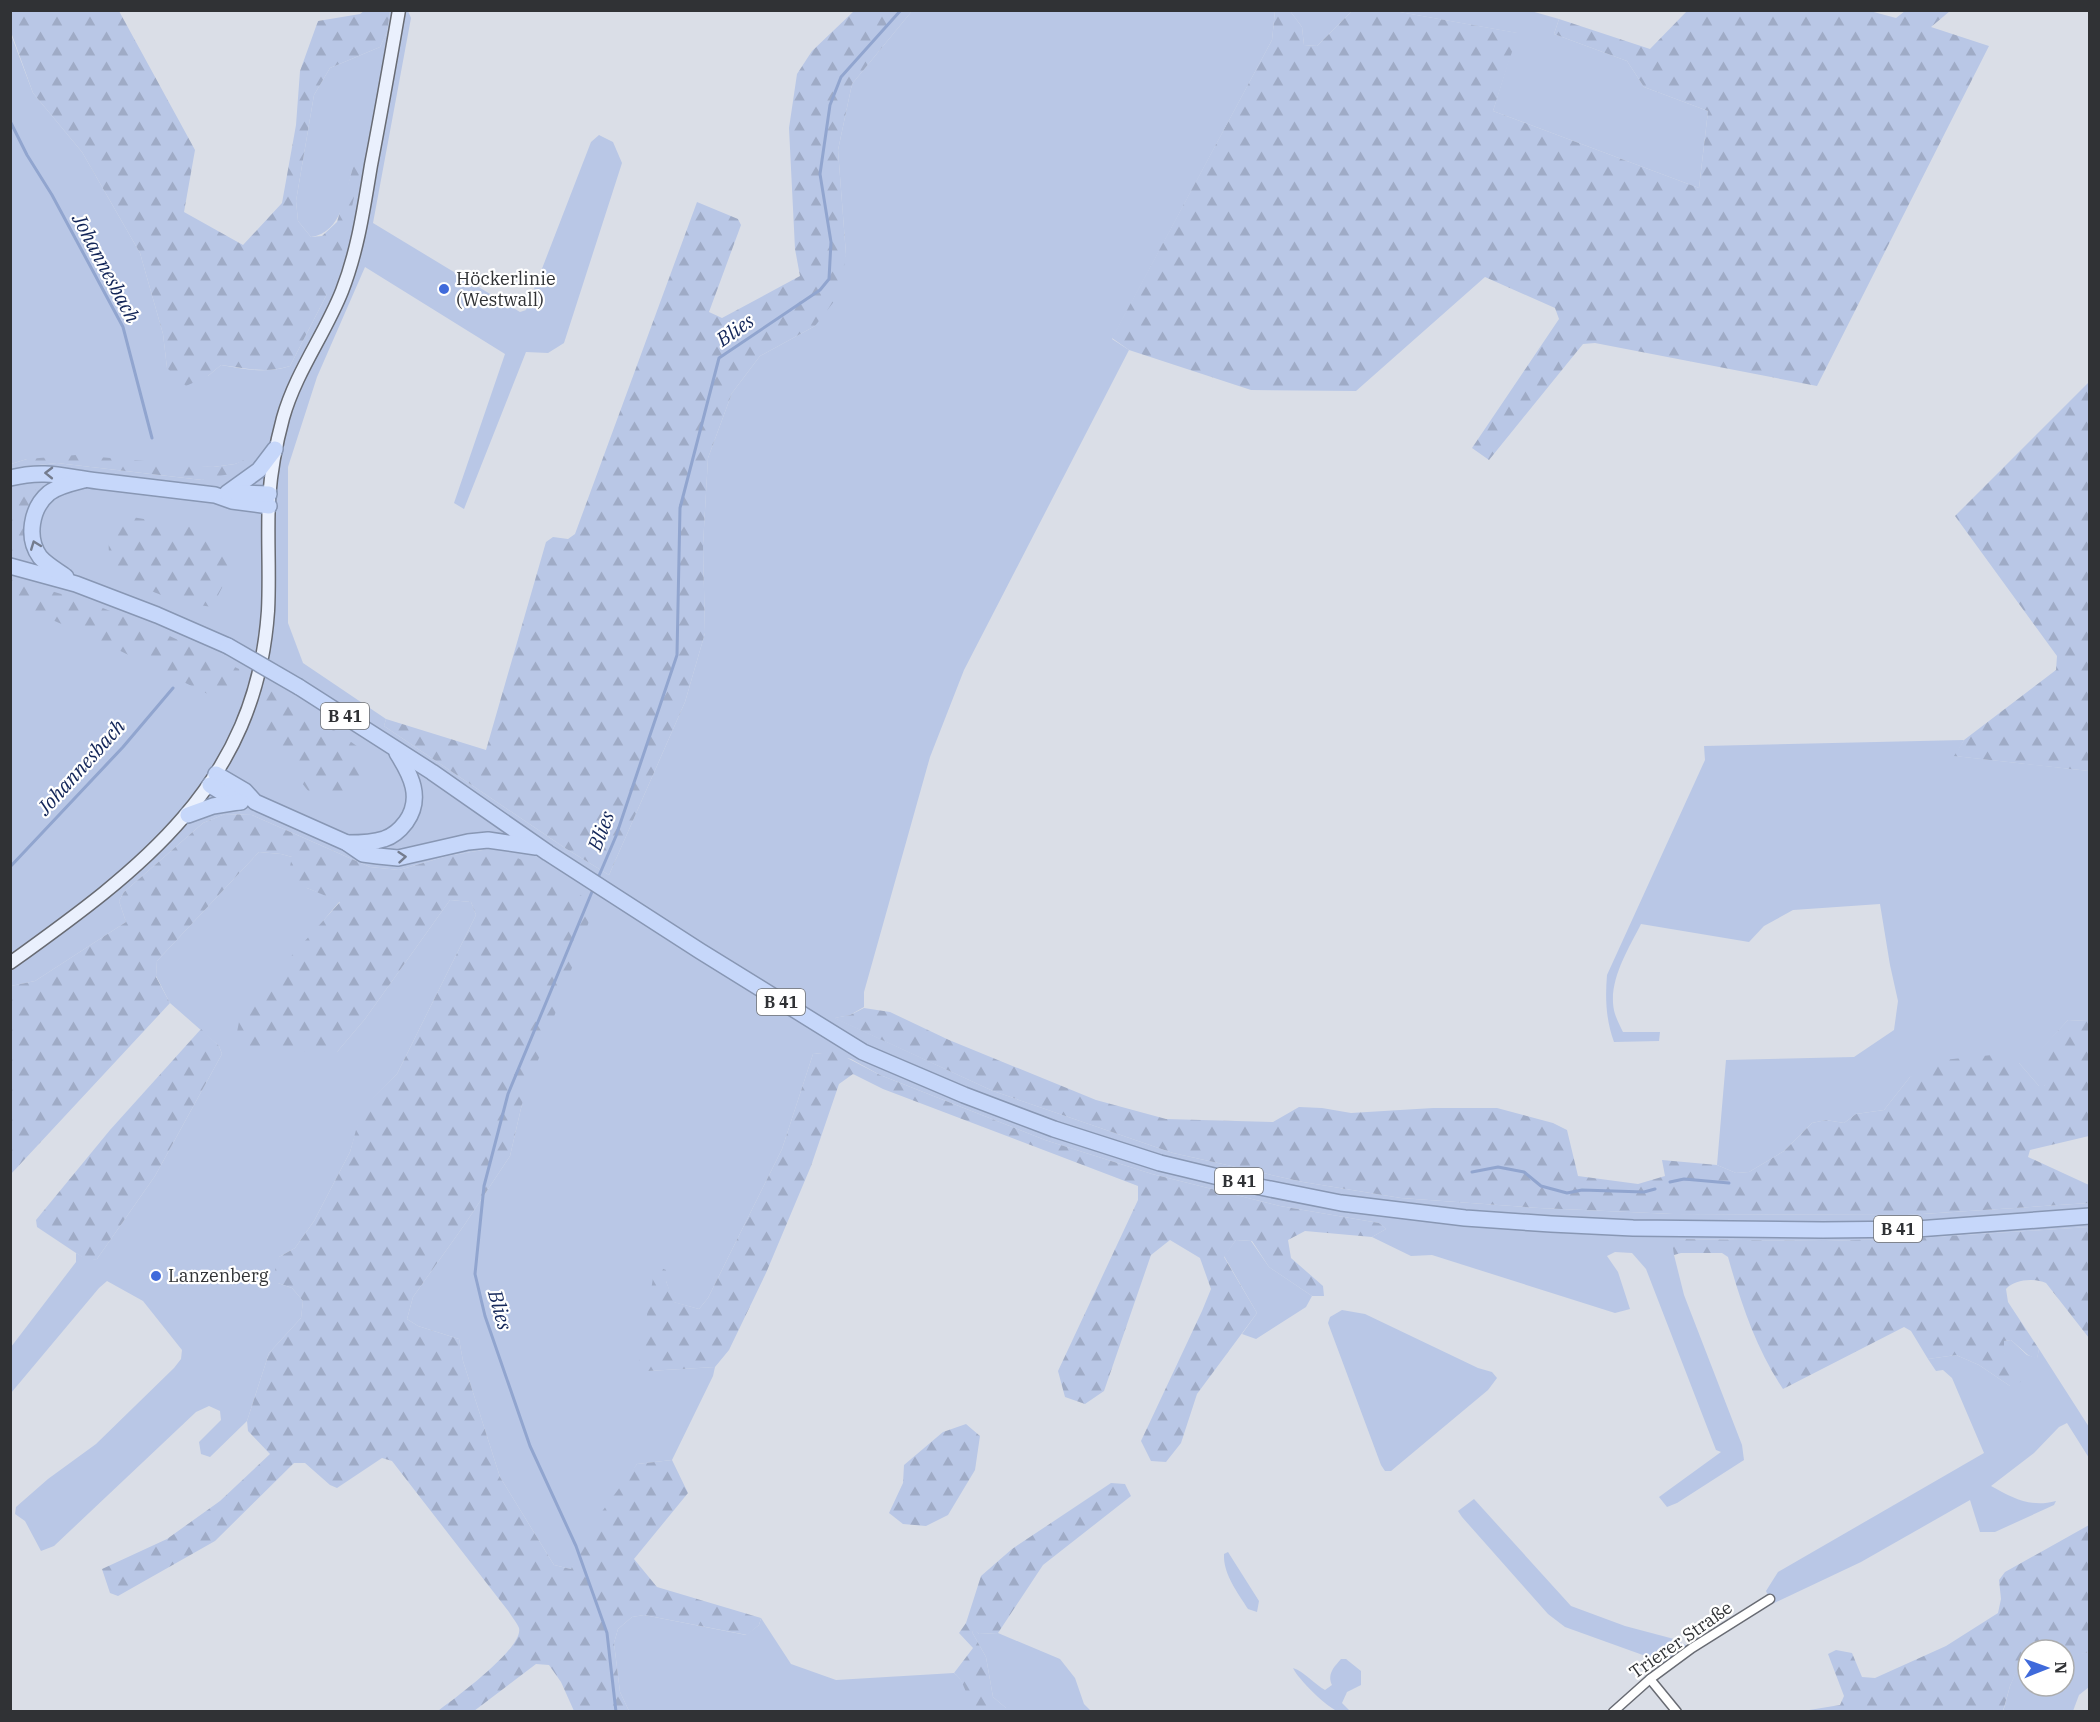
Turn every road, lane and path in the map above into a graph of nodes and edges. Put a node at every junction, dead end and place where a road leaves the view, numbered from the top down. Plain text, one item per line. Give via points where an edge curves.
1 (399, 10) edge
2 (275, 449) junction
3 (10, 478) edge
4 (87, 479) junction
5 (221, 494) junction
6 (269, 500) junction
7 (10, 566) edge
8 (76, 584) junction
9 (392, 746) junction
10 (213, 779) junction
11 (238, 802) junction
12 (255, 802) junction
13 (188, 815) junction
14 (347, 843) junction
15 (545, 850) junction
16 (10, 963) edge
17 (2090, 1216) edge
18 (1770, 1599) dead end
19 (1650, 1679) junction
20 (1613, 1712) edge
21 (1677, 1712) edge

1 - 2 main road via 354,251 341,292 293,389
2 - 5 highway via 259,470
2 - 6 main road
4 -> 3 highway via 58,473 28,473
4 - 5 highway
8 -> 4 highway via 40,557 34,547 32,524 49,493
5 - 6 highway
6 - 10 main road via 268,612 260,667 243,721
7 - 8 highway, B 41
8 - 9 highway, B 41, bridge via 228,646
9 - 14 highway via 415,788 415,804 408,820 385,839
9 - 15 highway, B 41
10 - 11 highway
10 - 12 highway via 245,791
10 - 13 main road
11 - 12 highway
11 - 13 highway
12 - 14 highway
13 - 16 main road via 118,881
14 -> 15 highway via 363,854 398,858 488,840
15 - 17 highway, B 41 via 863,1052 1054,1129 1160,1163 1341,1203 1465,1218 1633,1228 1917,1229
18 - 19 street, Trierer Straße
19 - 20 street, Trierer Straße
19 - 21 street

